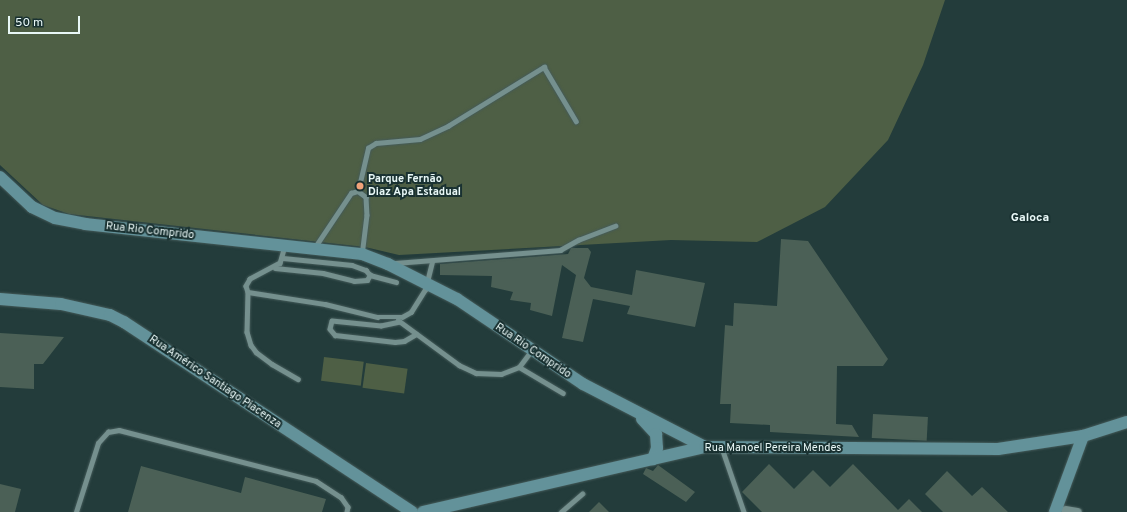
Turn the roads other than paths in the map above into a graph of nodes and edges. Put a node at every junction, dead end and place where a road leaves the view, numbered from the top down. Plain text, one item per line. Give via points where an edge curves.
1 (576, 121) dead end
2 (0, 177) edge
3 (358, 191) junction
4 (615, 226) dead end
5 (313, 250) junction
6 (284, 252) junction
7 (362, 254) junction
8 (432, 262) junction
9 (388, 264) junction
10 (275, 268) junction
11 (370, 275) junction
12 (396, 282) dead end
13 (427, 284) junction
14 (248, 292) junction
15 (0, 299) edge
16 (394, 318) junction
17 (400, 322) junction
18 (416, 334) junction
19 (532, 350) junction
20 (519, 367) junction
21 (298, 379) dead end
22 (563, 393) dead end
23 (635, 412) junction
24 (1127, 422) edge
25 (1083, 436) junction
26 (705, 446) junction
27 (722, 447) junction
28 (653, 459) junction
29 (582, 494) dead end
30 (1061, 510) edge
31 (76, 512) edge
32 (347, 512) edge
33 (412, 512) edge
34 (423, 512) edge
35 (561, 512) edge
36 (744, 512) edge
37 (1077, 512) edge

1 - 3 lane via 544,67 448,126 420,139 376,143 368,148
2 - 6 street, Rua Rio Comprido via 32,206 55,218
3 - 5 lane via 351,193
3 - 7 lane via 366,197 367,215
4 - 8 lane via 560,250
5 - 6 street, Rua Rio Comprido
5 - 7 street, Rua Rio Comprido
6 - 10 lane
6 - 11 lane via 352,265 366,270
7 - 9 street, Rua Rio Comprido
8 - 9 lane
8 - 13 lane
9 - 13 street, Rua Rio Comprido
10 - 11 lane via 323,273 354,281 367,280
10 - 14 lane via 250,279 246,286
11 - 12 lane
13 - 16 lane via 420,302 411,312
13 - 19 street, Rua Rio Comprido via 457,299
14 - 16 lane
14 - 21 lane via 247,332 251,346 272,364
15 - 33 street, Rua Américo Santiago Piacenza via 61,304 124,322
16 - 17 lane
17 - 18 lane
17 - 18 lane via 381,326 332,321 330,329 335,335 395,342 404,341
18 - 20 lane via 459,365 476,373 502,374
19 - 20 lane
19 - 23 street, Rua Rio Comprido via 583,384
20 - 22 lane
23 - 26 street, Rua Rio Comprido
23 - 28 street via 656,434 657,448
24 - 25 street, Rua Manoel Pereira Mendes
25 - 27 street, Rua Manoel Pereira Mendes via 998,449
25 - 30 street
26 - 27 street, Rua Manoel Pereira Mendes
26 - 28 street, Rua Manoel Pereira Mendes
27 - 36 lane
28 - 34 street, Rua Manoel Pereira Mendes
29 - 35 lane
30 - 37 street
31 - 32 lane via 98,442 108,432 119,430 316,481 341,497 348,507

